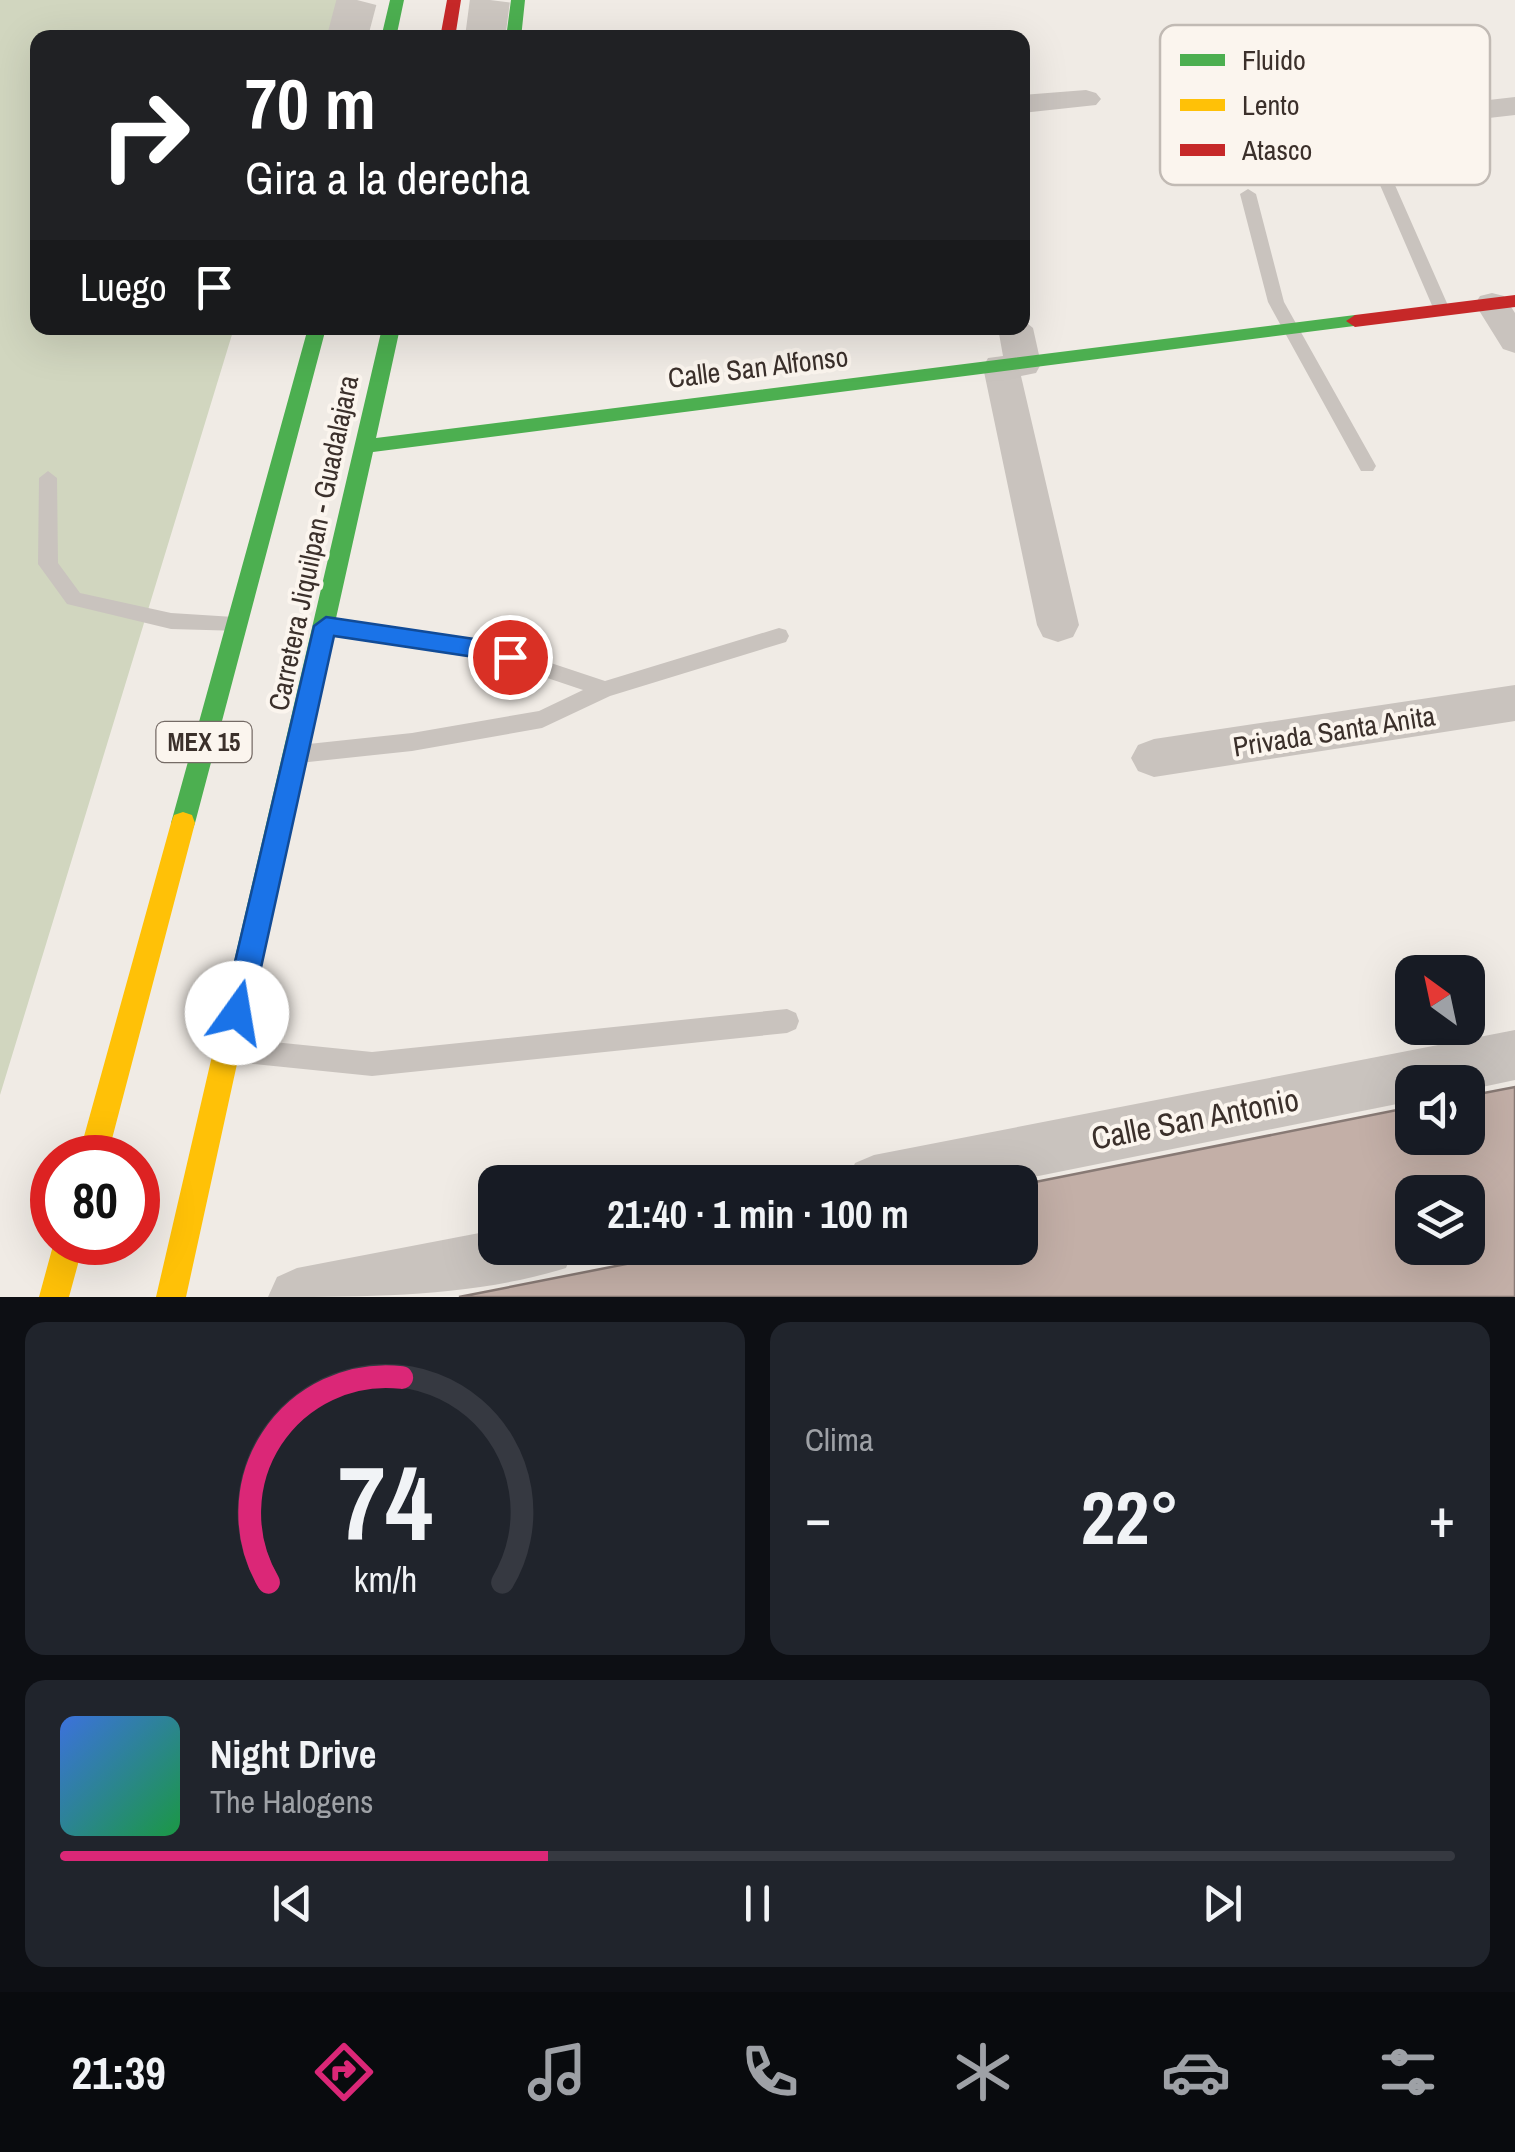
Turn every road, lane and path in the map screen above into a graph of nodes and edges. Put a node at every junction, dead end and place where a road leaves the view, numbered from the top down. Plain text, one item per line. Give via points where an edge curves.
1 (397, 0) edge
2 (454, 0) edge
3 (518, 0) edge
4 (390, 30) edge
5 (448, 30) edge
6 (514, 30) edge
7 (1086, 99) dead end
8 (1030, 103) edge
9 (1515, 106) edge
10 (1490, 109) edge
11 (1387, 185) edge
12 (1248, 194) dead end
13 (1504, 302) edge
14 (1442, 310) junction
15 (1290, 330) junction
16 (315, 335) edge
17 (389, 335) edge
18 (1014, 335) edge
19 (1515, 341) edge
20 (1012, 366) junction
21 (366, 446) junction
22 (1367, 466) dead end
23 (48, 478) dead end
24 (1058, 624) dead end
25 (236, 625) junction
26 (326, 626) junction
27 (780, 636) dead end
28 (604, 690) junction
29 (1515, 703) edge
30 (297, 754) junction
31 (1154, 758) dead end
32 (787, 1021) dead end
33 (228, 1050) junction
34 (1515, 1056) edge
35 (98, 1135) edge
36 (960, 1165) edge
37 (478, 1261) edge
38 (63, 1265) edge
39 (54, 1297) edge
40 (171, 1297) edge
41 (297, 1297) edge

1 - 4 main road
2 - 5 main road
3 - 6 main road
7 - 8 street
9 - 10 street
11 - 14 lane
12 - 15 lane via 1276,302
13 - 14 main road, Calle San Alfonso
13 - 19 street
14 - 15 main road, Calle San Alfonso
15 - 20 main road, Calle San Alfonso
15 - 22 lane
16 - 25 main road, Carretera Jiquilpan - Guadalajara / MEX 15
17 - 21 main road, Carretera Jiquilpan - Guadalajara
18 - 20 street
20 - 21 main road, Calle San Alfonso
20 - 24 street
21 - 26 main road, Carretera Jiquilpan - Guadalajara
23 - 25 lane via 48,564 74,600 171,622
25 - 35 main road, Carretera Jiquilpan - Guadalajara / MEX 15
26 - 28 lane via 481,649
26 - 30 main road, Carretera Jiquilpan - Guadalajara
27 - 28 lane
28 - 30 lane via 542,719
29 - 31 street, Privada Santa Anita
30 - 33 main road, Carretera Jiquilpan - Guadalajara
32 - 33 lane via 372,1064
33 - 40 main road, Carretera Jiquilpan - Guadalajara
34 - 36 street, Calle San Antonio
37 - 41 street
38 - 39 main road

